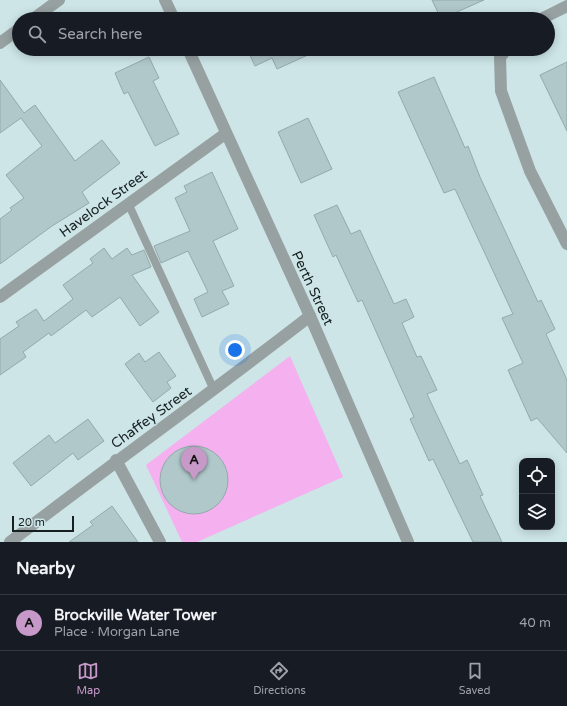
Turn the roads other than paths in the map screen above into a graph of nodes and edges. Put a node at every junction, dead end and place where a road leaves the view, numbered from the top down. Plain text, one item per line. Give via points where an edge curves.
1 (59, 0) edge
2 (165, 0) edge
3 (567, 6) edge
4 (42, 12) edge
5 (171, 12) edge
6 (555, 12) edge
7 (12, 34) edge
8 (0, 43) edge
9 (191, 56) edge
10 (501, 56) edge
11 (225, 134) junction
12 (128, 203) junction
13 (567, 244) edge
14 (0, 297) edge
15 (310, 316) junction
16 (214, 390) junction
17 (116, 460) junction
18 (10, 542) edge
19 (160, 542) edge
20 (408, 542) edge

1 - 4 street
2 - 5 street
3 - 6 street
7 - 8 street
9 - 11 street, Perth Street
10 - 13 street via 501,91 530,171
11 - 12 street, Havelock Street
11 - 15 street, Perth Street
12 - 14 street, Havelock Street
12 - 16 lane
15 - 16 street, Chaffey Street
15 - 20 street, Perth Street
16 - 17 street, Chaffey Street
17 - 18 street, Chaffey Street
17 - 19 street

